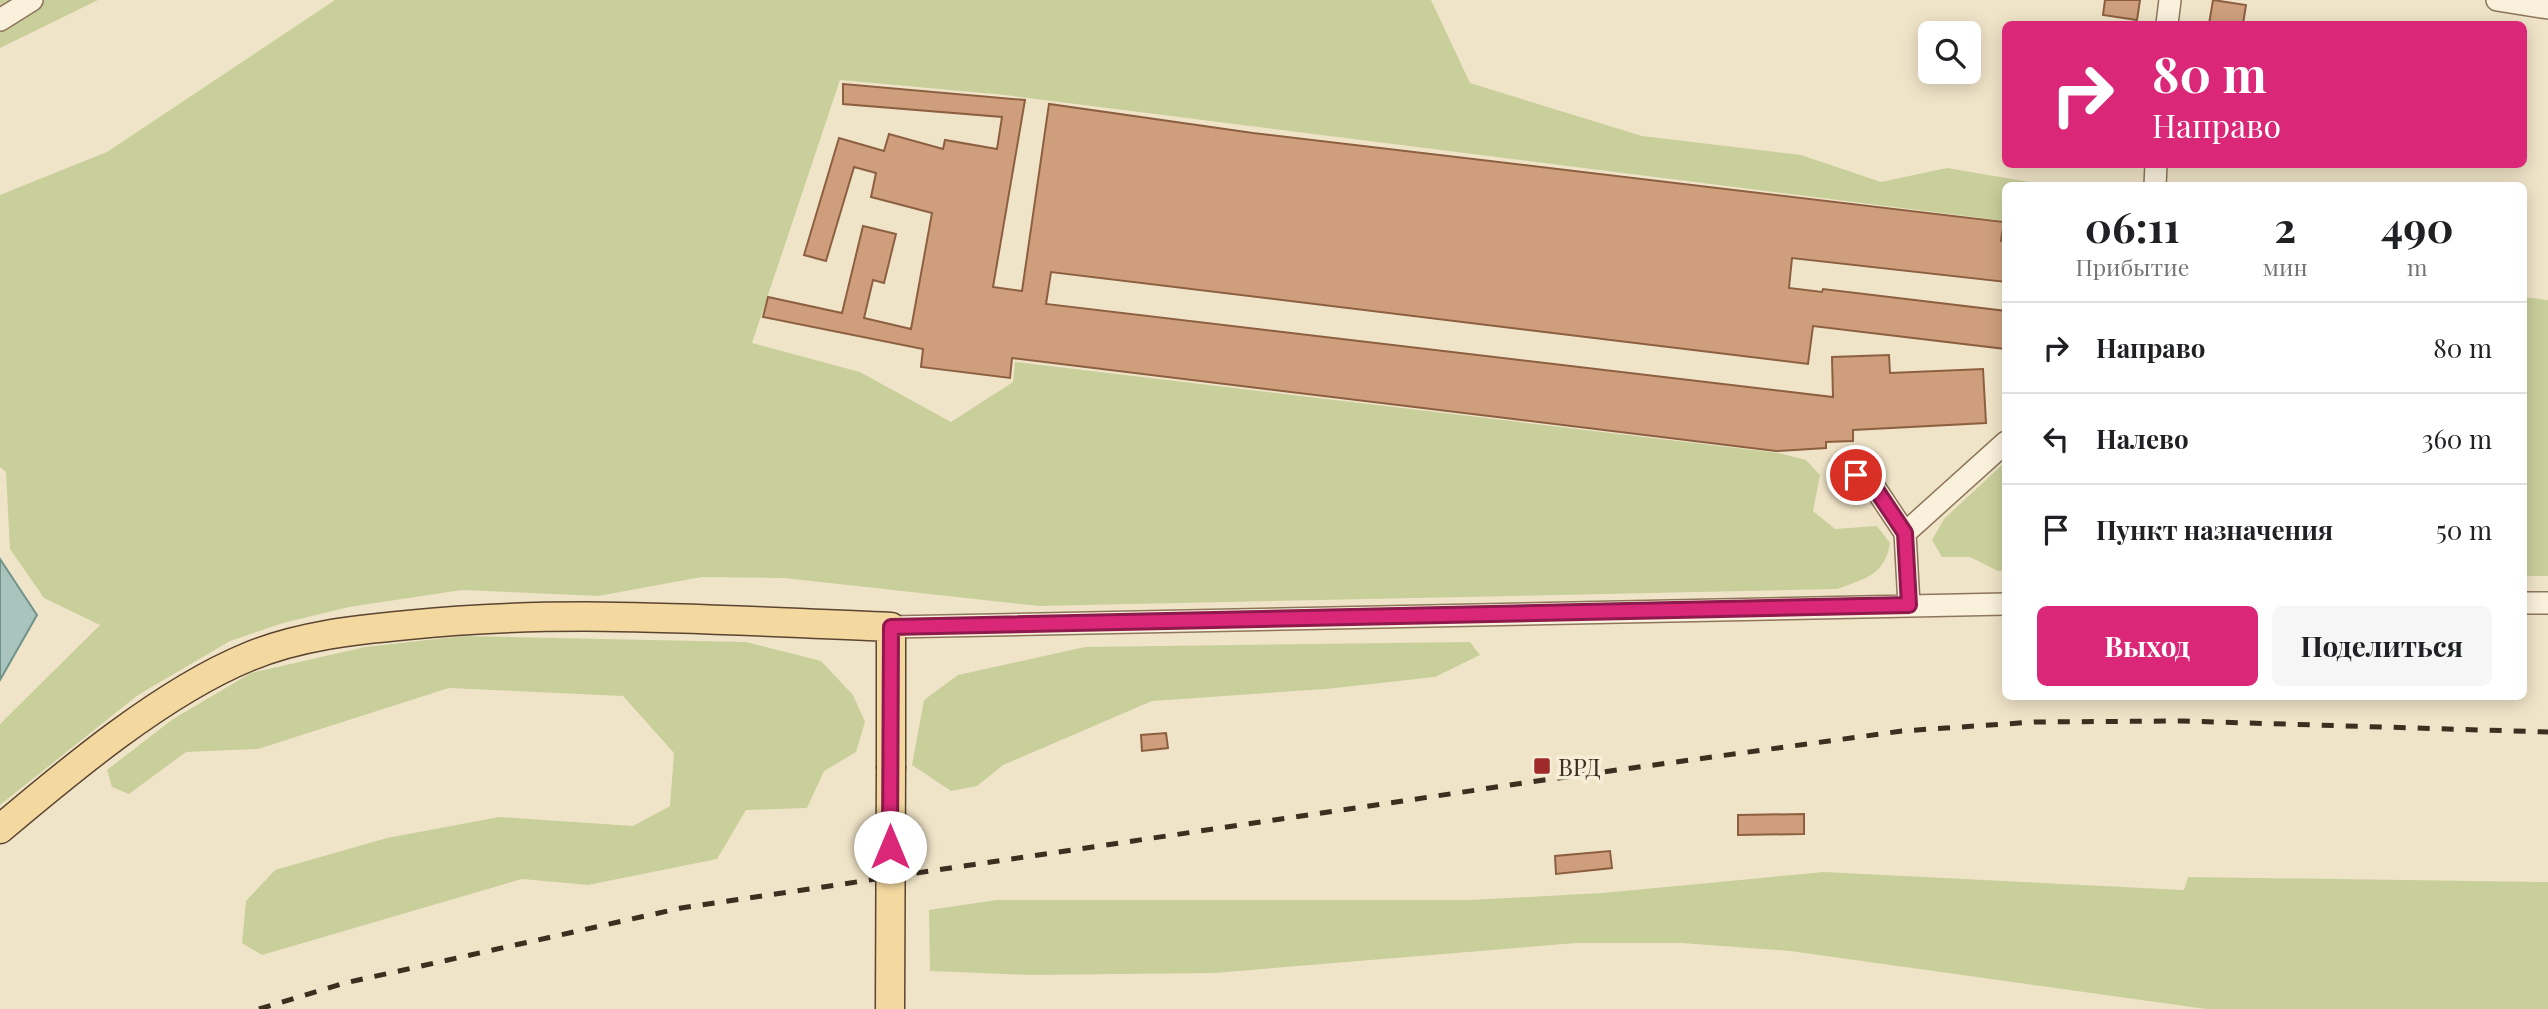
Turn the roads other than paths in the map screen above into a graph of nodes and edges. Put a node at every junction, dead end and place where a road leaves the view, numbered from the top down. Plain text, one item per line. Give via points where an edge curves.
1 (32, 0) edge
2 (2170, 0) edge
3 (2497, 0) edge
4 (2548, 8) edge
5 (0, 20) edge
6 (2167, 21) edge
7 (2002, 446) edge
8 (1840, 466) dead end
9 (1905, 533) junction
10 (2527, 603) edge
11 (2548, 603) edge
12 (2002, 604) edge
13 (1909, 605) junction
14 (891, 627) junction
15 (0, 829) edge
16 (890, 1009) edge

1 - 5 street
2 - 6 street
3 - 4 street
7 - 9 street
8 - 9 street via 1873,485
9 - 13 street
10 - 11 street
12 - 13 street
13 - 14 street
14 - 15 main road via 576,616 461,619 355,630 296,642 248,657 158,707
14 - 16 main road, bridge

